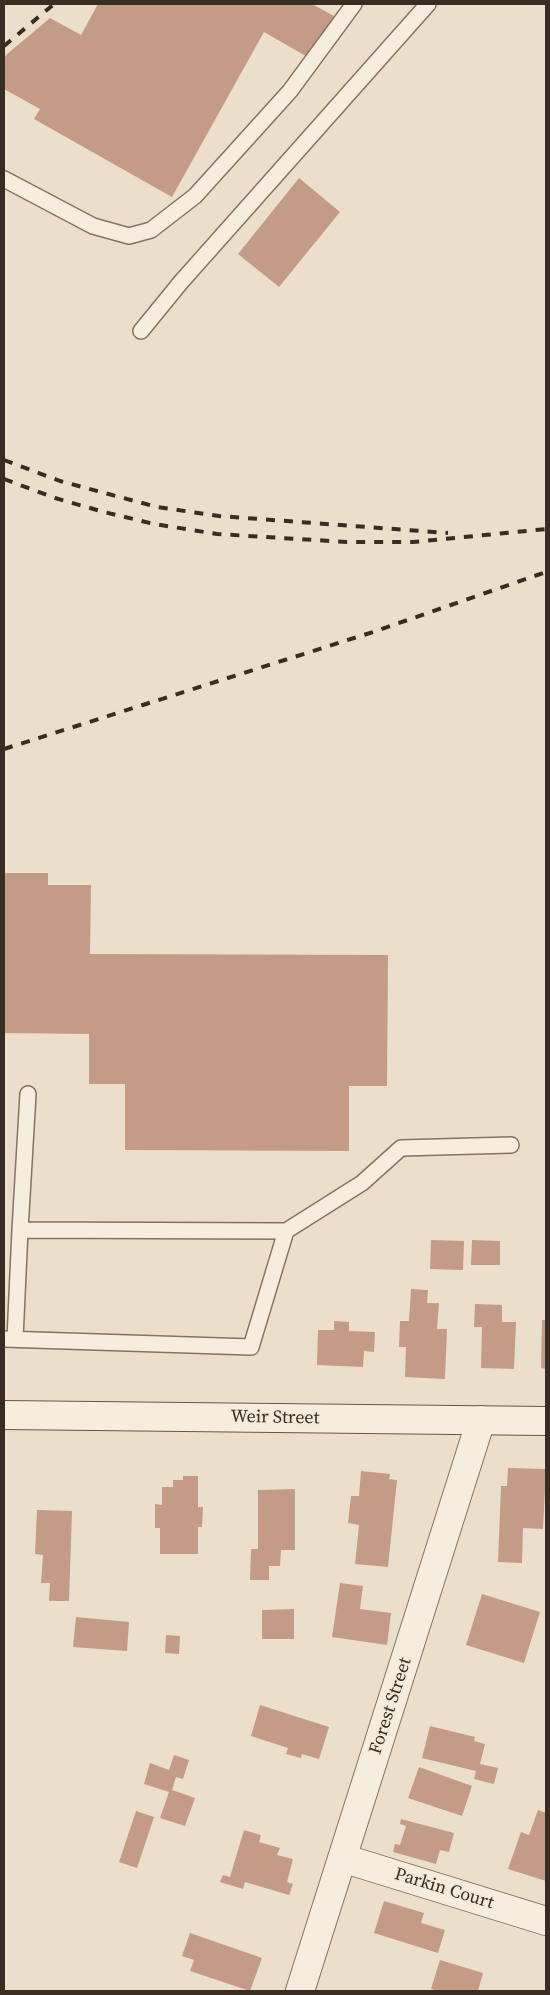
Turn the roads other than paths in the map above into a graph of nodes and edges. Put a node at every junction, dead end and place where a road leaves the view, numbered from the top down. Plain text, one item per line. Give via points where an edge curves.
1 (354, 4) edge
2 (428, 4) edge
3 (4, 179) edge
4 (141, 330) dead end
5 (28, 1094) dead end
6 (511, 1145) dead end
7 (20, 1230) junction
8 (286, 1232) junction
9 (11, 1264) edge
10 (9, 1339) edge
11 (4, 1415) edge
12 (481, 1420) junction
13 (546, 1421) edge
14 (342, 1858) junction
15 (546, 1921) edge
16 (300, 1991) edge

1 - 3 lane via 290,91 195,196 151,230 129,236 93,226
2 - 4 lane
5 - 7 lane
6 - 8 lane via 401,1148 362,1183
7 - 8 lane
7 - 9 lane
8 - 10 lane via 251,1347
9 - 10 lane
11 - 12 street, Weir Street
12 - 13 street, Weir Street
12 - 14 street, Forest Street
14 - 15 street, Parkin Court
14 - 16 street, Forest Street

